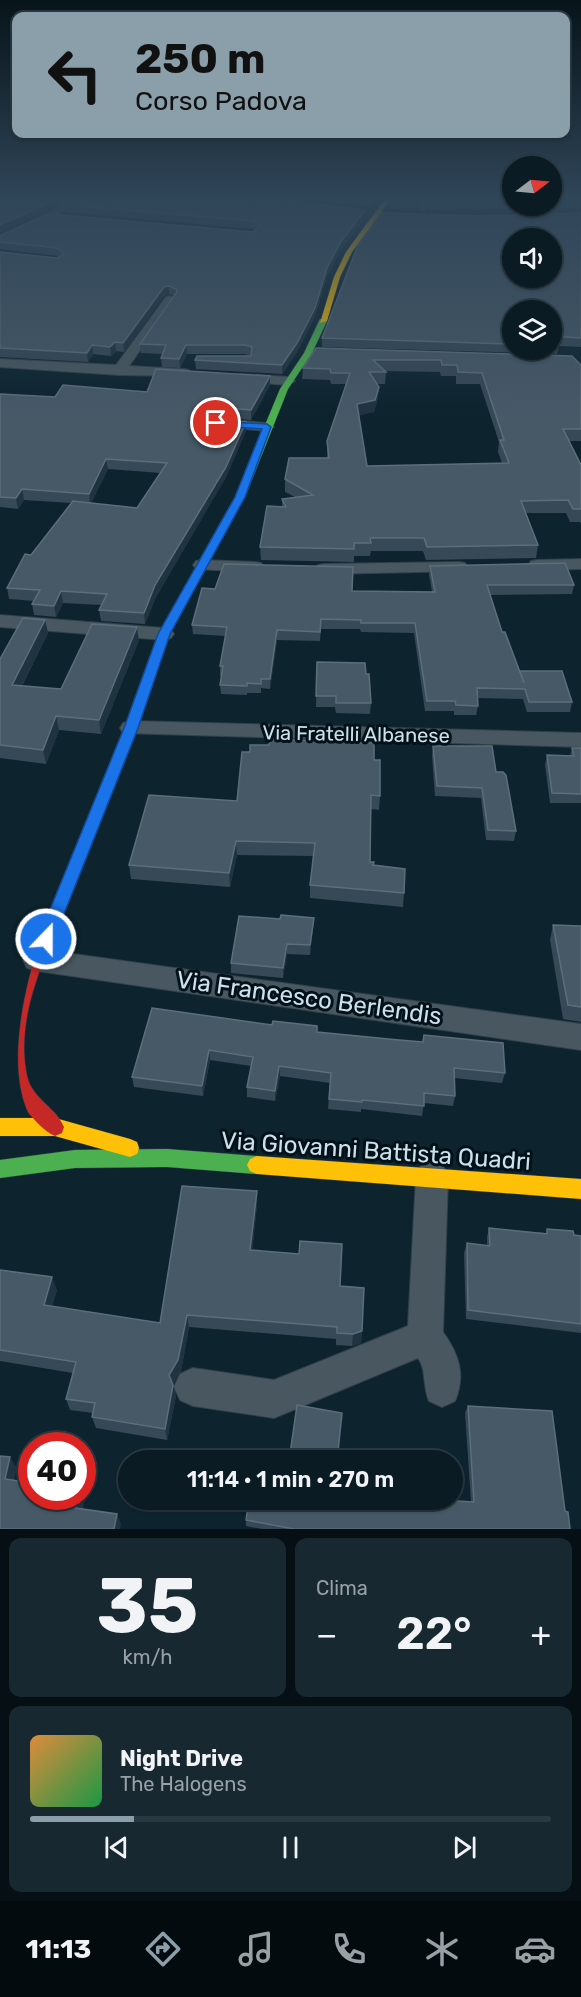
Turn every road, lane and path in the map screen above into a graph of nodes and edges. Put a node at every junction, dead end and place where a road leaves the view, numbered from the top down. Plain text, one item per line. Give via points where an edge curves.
1 (340, 270) edge
2 (170, 299) edge
3 (0, 363) edge
4 (191, 370) edge
5 (119, 371) junction
6 (230, 377) edge
7 (288, 381) junction
8 (216, 423) edge
9 (267, 427) junction
10 (581, 564) edge
11 (202, 565) junction
12 (477, 566) edge
13 (523, 566) edge
14 (270, 568) edge
15 (304, 569) edge
16 (0, 621) edge
17 (164, 634) junction
18 (131, 728) junction
19 (581, 740) edge
20 (37, 960) junction
21 (15, 985) dead end
22 (581, 1037) edge
23 (0, 1127) edge
24 (56, 1127) junction
25 (167, 1158) junction
26 (44, 1163) junction
27 (0, 1169) edge
28 (432, 1177) junction
29 (581, 1189) edge
30 (425, 1337) junction
31 (193, 1387) dead end
32 (442, 1388) dead end

1 - 7 street via 314,353
2 - 5 street
3 - 5 street
4 - 5 street
6 - 7 street
7 - 9 street
8 - 9 street
9 - 11 street via 240,497
10 - 13 street
11 - 14 street
11 - 17 street
12 - 15 street
16 - 17 street
17 - 18 street
18 - 19 street, Via Fratelli Albanese
18 - 20 street
20 - 21 street
20 - 22 street, Via Francesco Berlendis
20 - 24 street via 19,1017 18,1077 27,1101
23 - 24 street, Via Giovanni Battista Quadri
24 - 25 street, Via Giovanni Battista Quadri
24 - 26 street
25 - 26 street, Via Giovanni Battista Quadri
25 - 28 street, Via Giovanni Battista Quadri
26 - 27 street, Via Giovanni Battista Quadri
28 - 29 street, Via Giovanni Battista Quadri
28 - 30 street
30 - 31 street via 274,1399
30 - 32 street via 442,1361

